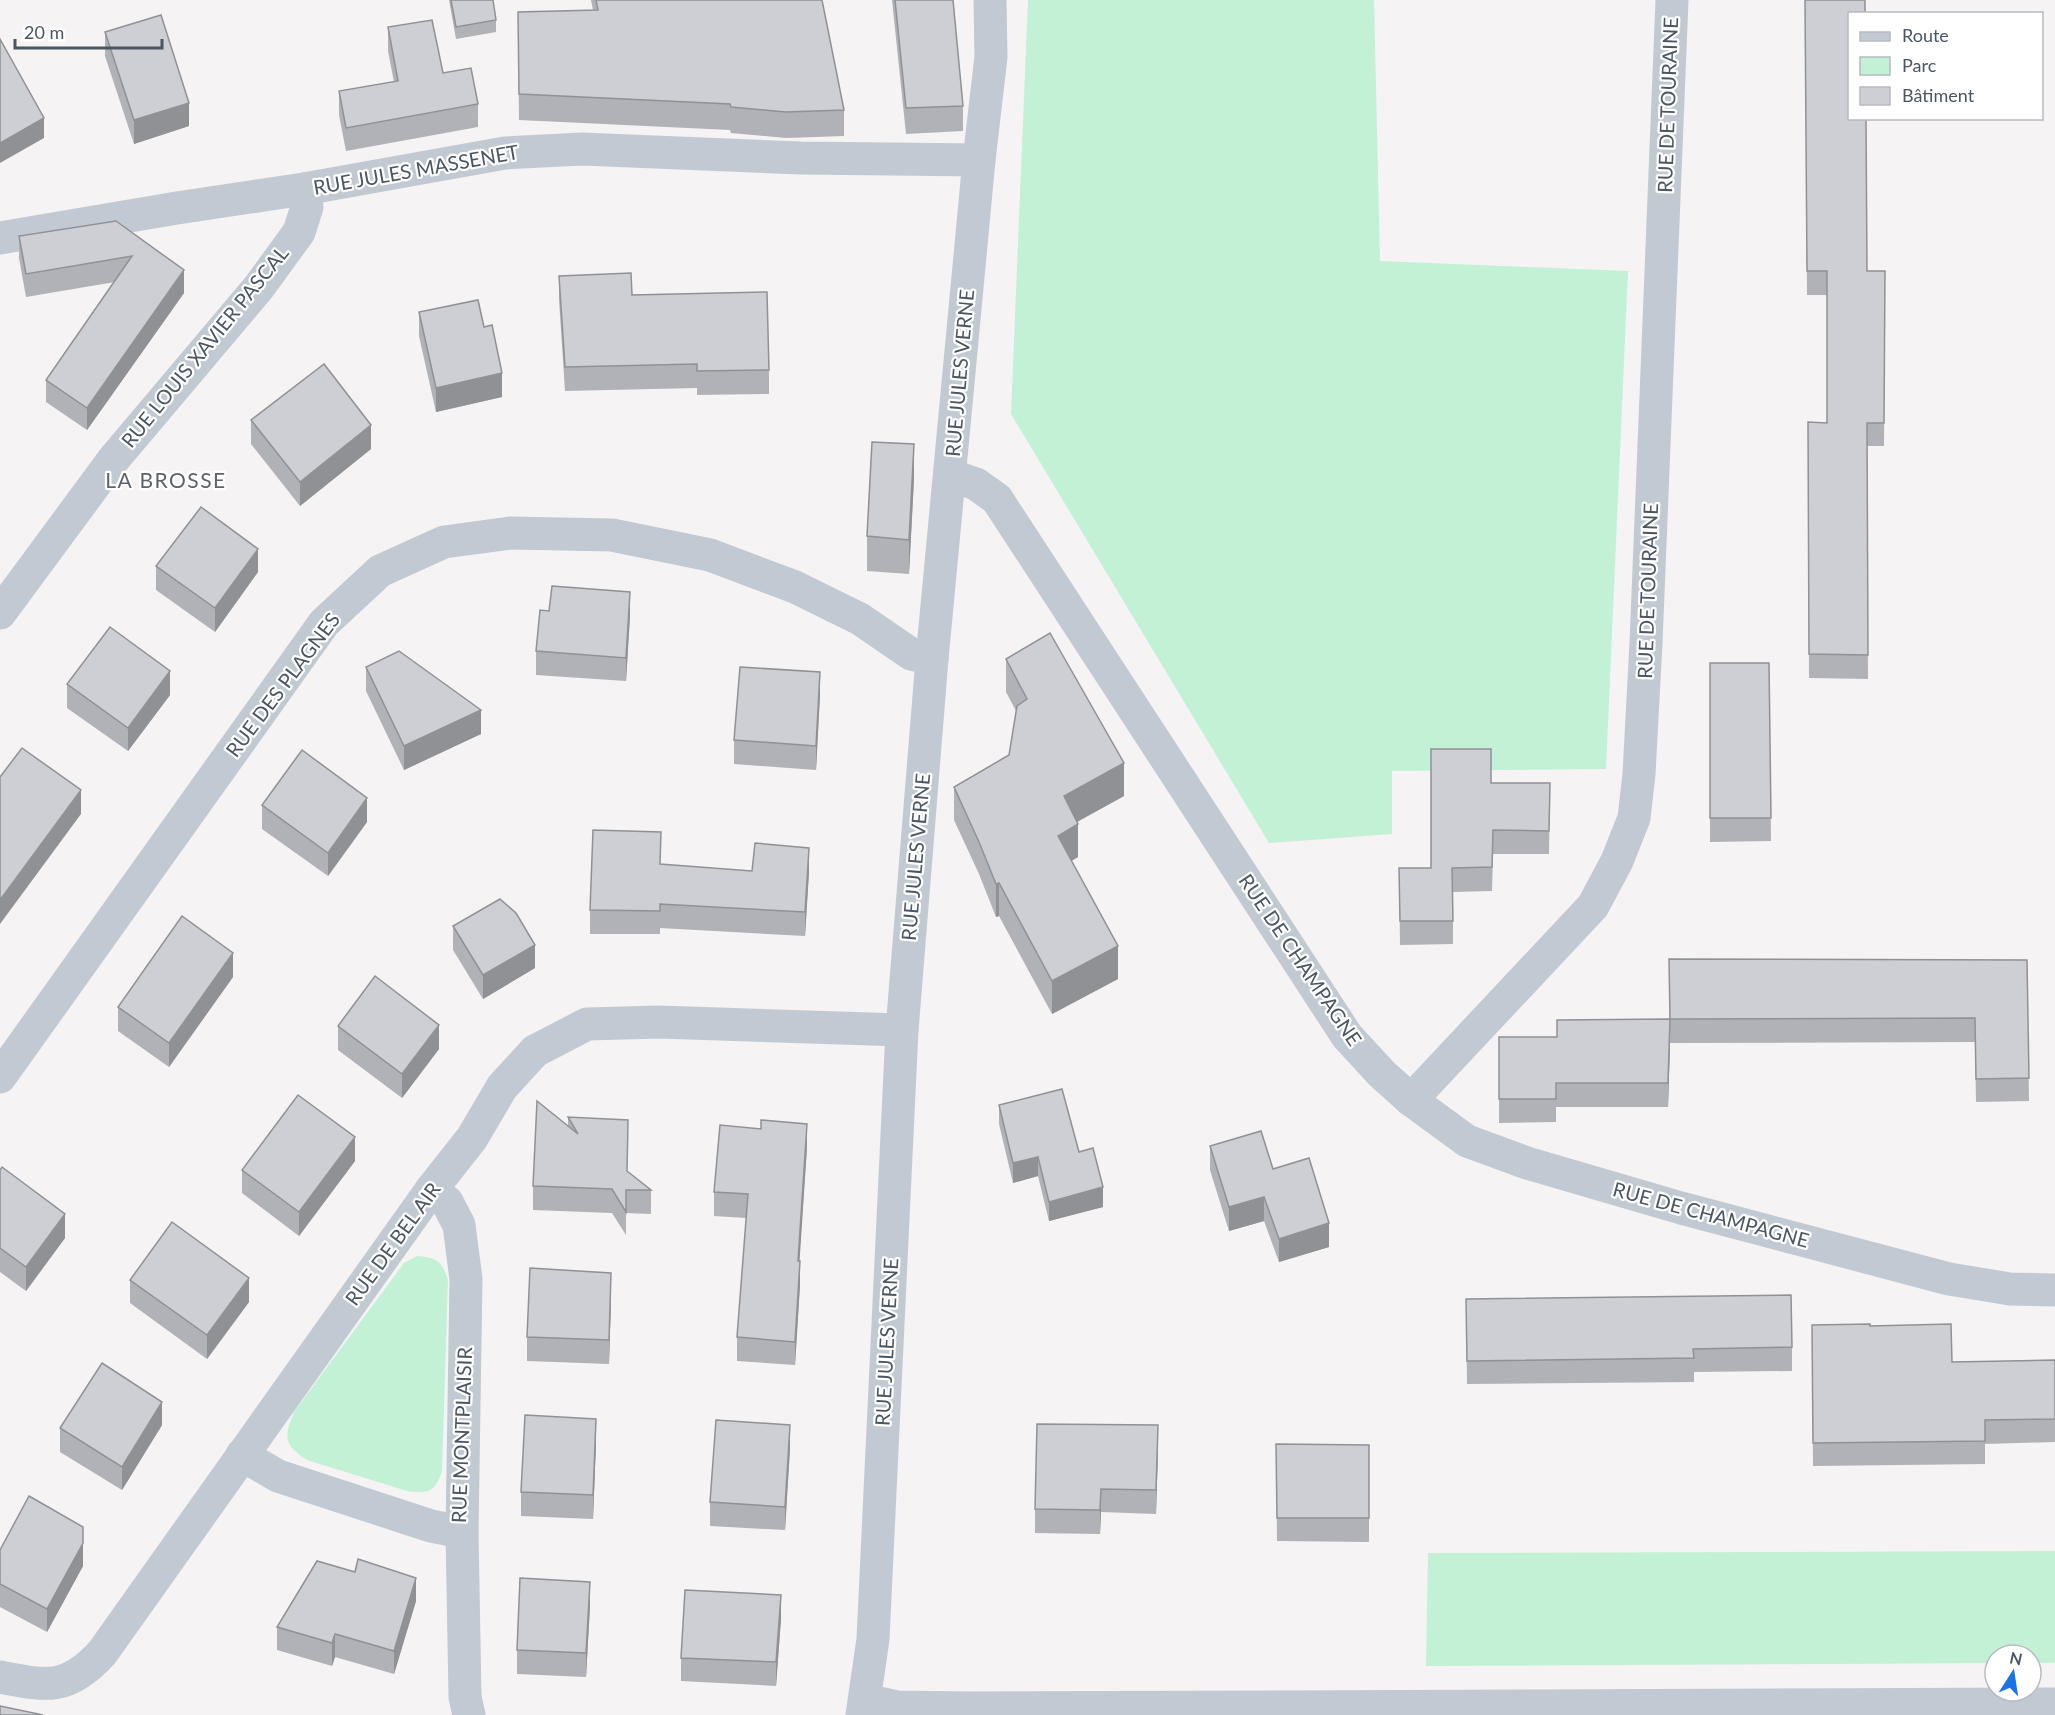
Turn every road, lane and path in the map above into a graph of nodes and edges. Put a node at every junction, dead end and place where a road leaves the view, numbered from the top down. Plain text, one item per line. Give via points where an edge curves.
1 (990, 0) edge
2 (1672, 0) edge
3 (979, 160) junction
4 (303, 189) junction
5 (0, 238) edge
6 (950, 475) junction
7 (0, 613) edge
8 (932, 659) junction
9 (902, 1030) junction
10 (0, 1077) edge
11 (1411, 1100) junction
12 (431, 1190) junction
13 (2055, 1290) edge
14 (242, 1455) junction
15 (462, 1532) junction
16 (0, 1677) edge
17 (2055, 1704) edge
18 (864, 1708) edge
19 (2012, 1710) edge
20 (469, 1715) edge

1 - 3 street, RUE JULES VERNE via 991,57
2 - 11 street, RUE DE TOURAINE via 1646,643 1634,818 1593,906
3 - 4 street, RUE JULES MASSENET via 571,149 505,153
3 - 6 street, RUE JULES VERNE
4 - 5 street, RUE JULES MASSENET
4 - 7 street, RUE LOUIS XAVIER PASCAL via 307,207 299,232 258,287 112,460
6 - 8 street, RUE JULES VERNE
6 - 11 street, RUE DE CHAMPAGNE via 976,484 998,499 1347,1036
8 - 9 street, RUE JULES VERNE
8 - 10 street, RUE DES PLAGNES via 911,654 860,619 795,587 710,555 612,535 510,533 444,542 380,571 324,623
9 - 12 street, RUE DE BEL AIR via 659,1022 587,1024 535,1051 502,1087 472,1138
9 - 18 street, RUE JULES VERNE via 875,1605
11 - 13 street, RUE DE CHAMPAGNE via 1467,1141 1527,1163 1949,1279 2010,1289
12 - 14 street, RUE DE BEL AIR
12 - 15 street, RUE MONTPLAISIR via 447,1202 459,1224 466,1279
14 - 15 street, RUE MONTPLAISIR via 278,1476 431,1526
14 - 16 street, RUE DE BEL AIR via 87,1669 64,1682 36,1684
15 - 20 street via 465,1697
17 - 19 street
18 - 19 street

